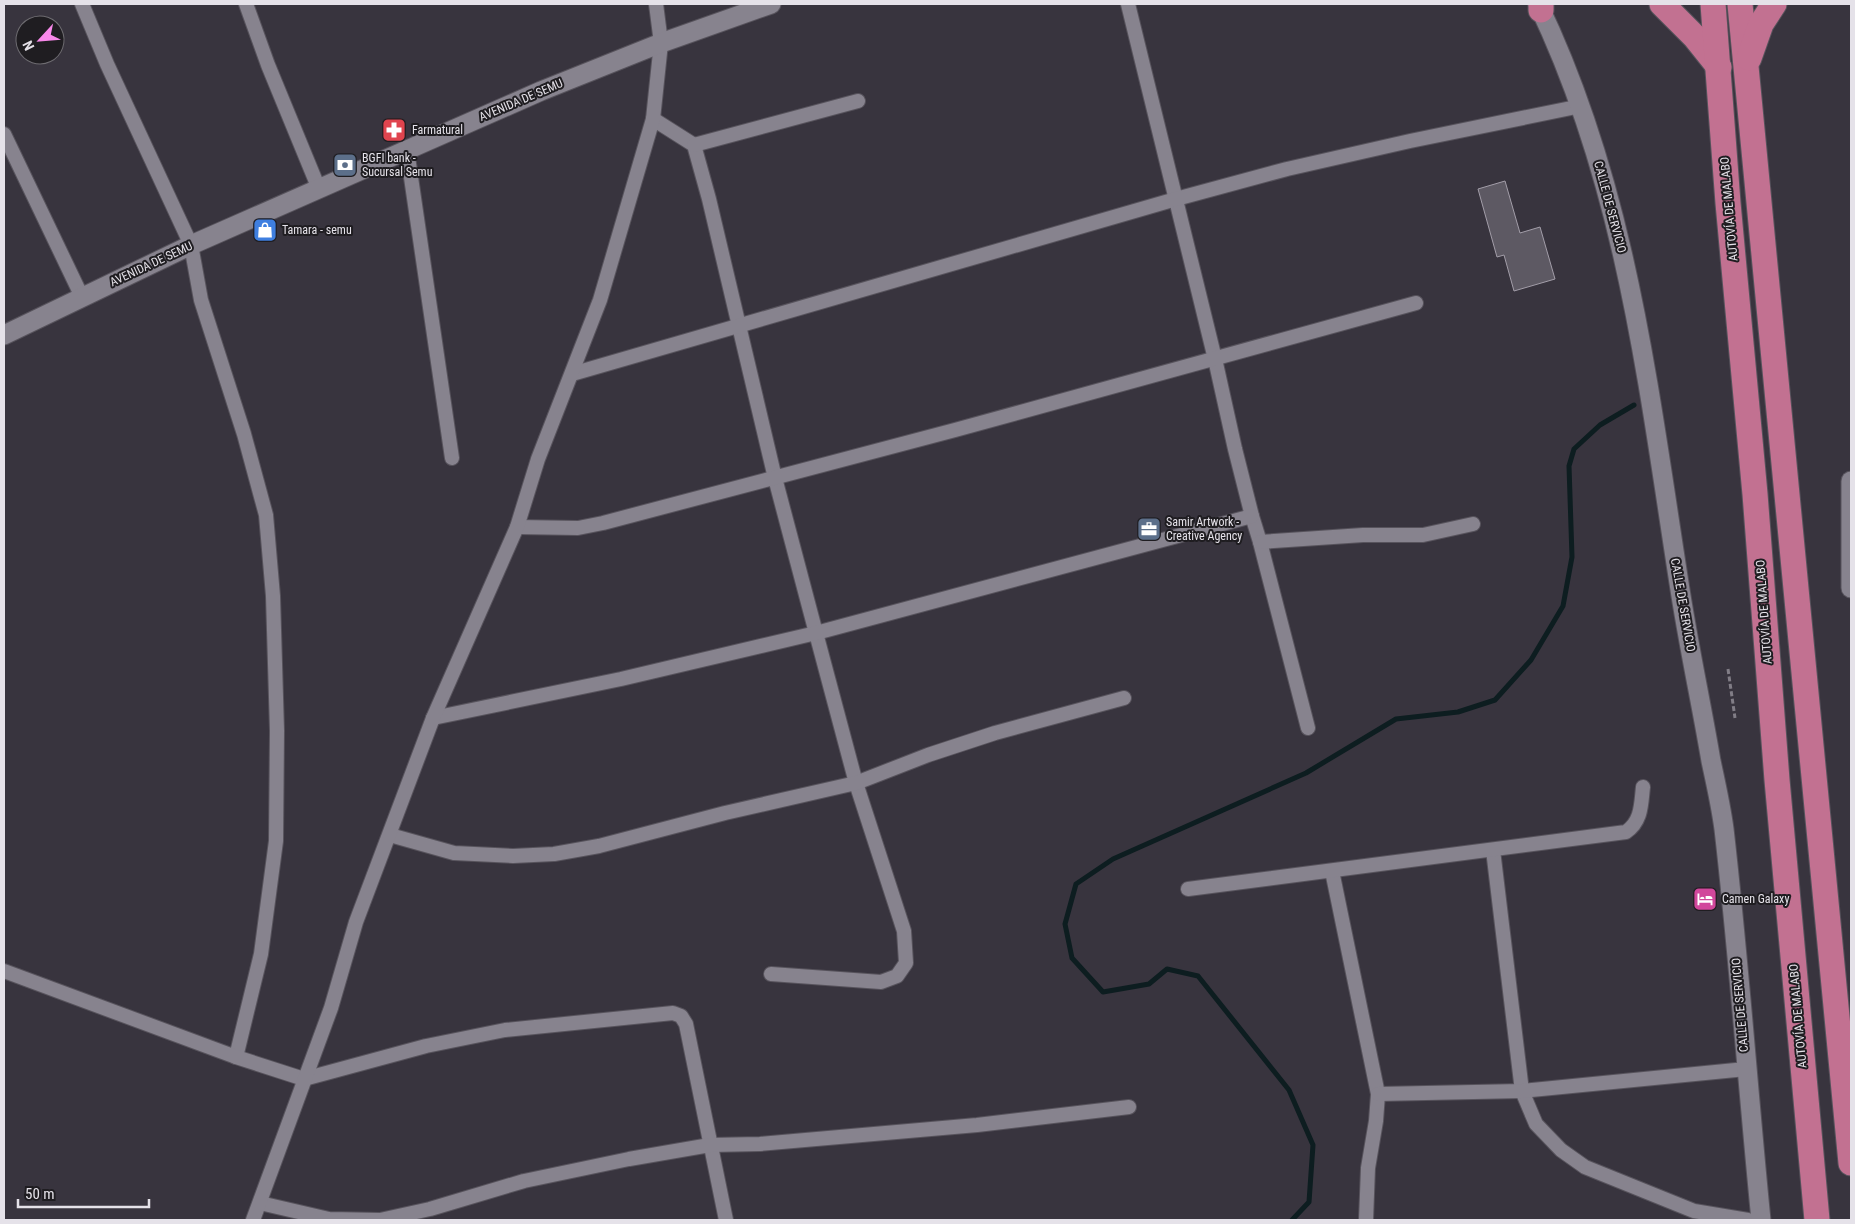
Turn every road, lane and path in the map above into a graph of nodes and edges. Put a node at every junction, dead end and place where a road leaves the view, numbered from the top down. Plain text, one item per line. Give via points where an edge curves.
1 (82, 4) edge
2 (246, 4) edge
3 (656, 4) edge
4 (771, 4) edge
5 (1128, 4) edge
6 (1662, 4) edge
7 (1713, 4) edge
8 (1740, 4) edge
9 (1774, 4) edge
10 (1540, 6) edge
11 (661, 43) junction
12 (1719, 67) junction
13 (1746, 68) junction
14 (858, 101) dead end
15 (1581, 106) junction
16 (653, 119) junction
17 (4, 134) edge
18 (694, 145) junction
19 (407, 150) junction
20 (319, 188) junction
21 (1176, 199) junction
22 (191, 245) junction
23 (82, 297) junction
24 (1416, 303) dead end
25 (739, 325) junction
26 (4, 335) edge
27 (1216, 359) junction
28 (572, 374) junction
29 (452, 458) dead end
30 (775, 478) junction
31 (1851, 481) edge
32 (1252, 516) junction
33 (1472, 524) dead end
34 (517, 527) junction
35 (1260, 542) junction
36 (1851, 588) edge
37 (816, 633) junction
38 (1728, 669) dead end
39 (1124, 698) dead end
40 (433, 718) junction
41 (1735, 718) dead end
42 (1308, 728) dead end
43 (856, 782) junction
44 (1643, 786) dead end
45 (390, 835) junction
46 (1492, 850) junction
47 (1332, 871) junction
48 (1188, 890) dead end
49 (4, 971) edge
50 (771, 974) dead end
51 (236, 1058) junction
52 (1746, 1069) junction
53 (304, 1079) junction
54 (1522, 1091) junction
55 (1378, 1094) junction
56 (1129, 1107) dead end
57 (710, 1145) junction
58 (1851, 1163) edge
59 (260, 1204) junction
60 (253, 1220) edge
61 (726, 1220) edge
62 (1366, 1220) edge
63 (1748, 1220) edge
64 (1761, 1220) edge
65 (1817, 1220) edge

1 - 22 street
2 - 20 street
3 - 11 street
4 - 11 street, AVENIDA DE SEMU
5 - 21 street
6 - 12 highway
7 - 12 highway, AUTOVÍA DE MALABO
8 - 13 highway
9 - 13 highway via 1761,24
10 - 15 street, CALLE DE SERVICIO
11 - 16 street
11 - 19 street, AVENIDA DE SEMU
12 - 65 highway, AUTOVÍA DE MALABO via 1777,780
13 - 58 highway
14 - 18 street
15 - 21 street via 1296,167
15 - 52 street, CALLE DE SERVICIO via 1606,184 1638,323 1660,451 1680,586 1723,826
16 - 18 street
16 - 28 street via 600,300
17 - 23 street
18 - 25 street
19 - 20 street, AVENIDA DE SEMU
19 - 29 street
20 - 22 street, AVENIDA DE SEMU
21 - 25 street
21 - 27 street
22 - 23 street, AVENIDA DE SEMU
22 - 51 street via 201,300 266,515 273,596 276,841 261,954
23 - 26 street, AVENIDA DE SEMU
24 - 27 street
25 - 28 street
25 - 30 street
27 - 30 street
27 - 32 street
28 - 34 street via 538,460
30 - 34 street via 578,528
30 - 37 street
31 - 36 street
32 - 35 street
32 - 37 street
33 - 35 street via 1423,535 1363,535
34 - 40 street
35 - 42 street
37 - 40 street via 621,679
37 - 43 street
38 - 41 path
39 - 43 street via 995,733
40 - 45 street
43 - 45 street via 554,854 454,853
43 - 50 street via 904,931 906,963 897,976 881,982
44 - 46 street via 1638,819 1626,832
45 - 53 street via 356,922 331,1008
46 - 47 street
46 - 54 street
47 - 48 street
47 - 55 street
49 - 51 street
51 - 53 street
52 - 54 street
52 - 64 street, CALLE DE SERVICIO
53 - 57 street via 426,1046 504,1030 673,1013 681,1016 686,1024
53 - 59 street
54 - 55 street
54 - 63 street via 1536,1124 1561,1150 1585,1167 1694,1211
55 - 62 street via 1368,1168
56 - 57 street via 978,1125 760,1144
57 - 59 street via 524,1181 380,1220 329,1219
57 - 61 street
59 - 60 street

